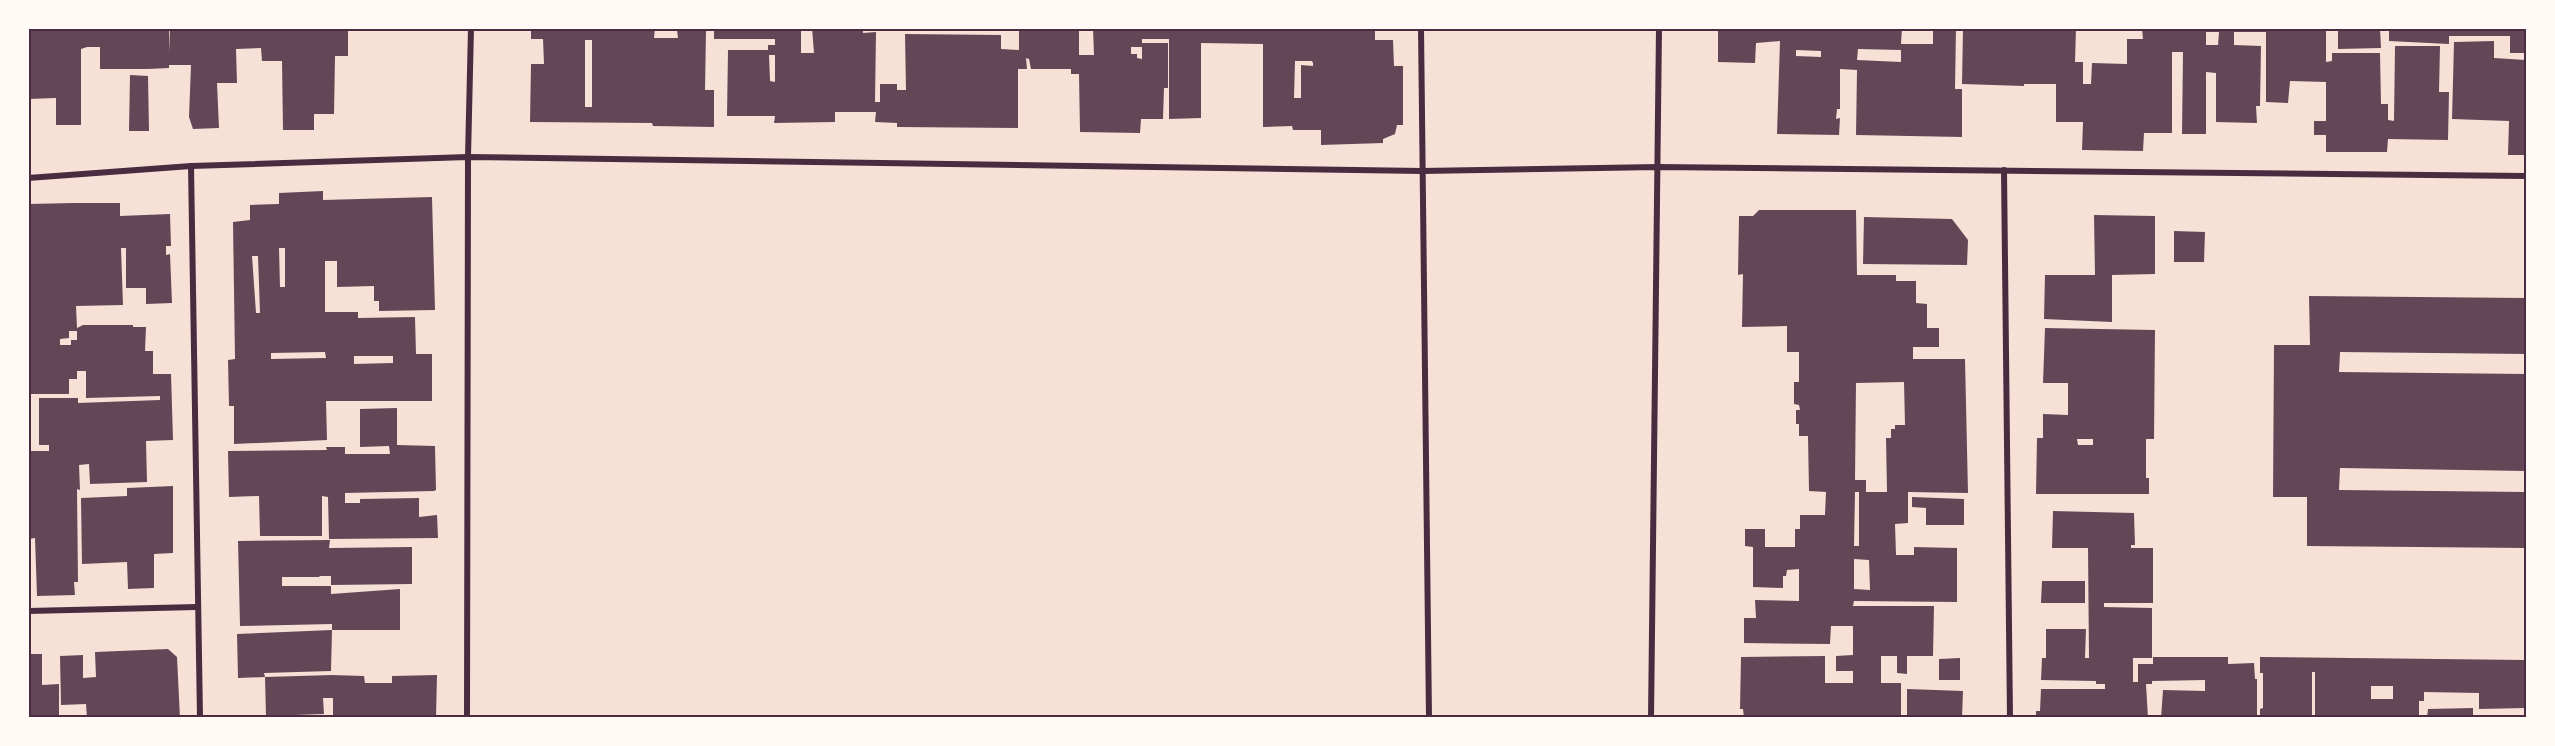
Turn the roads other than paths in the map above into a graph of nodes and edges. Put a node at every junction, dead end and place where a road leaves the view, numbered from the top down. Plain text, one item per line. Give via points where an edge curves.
1 (471, 28) edge
2 (1420, 28) edge
3 (1659, 28) edge
4 (468, 157) junction
5 (192, 166) junction
6 (1659, 167) junction
7 (2004, 170) junction
8 (1422, 171) junction
9 (2526, 176) edge
10 (28, 178) edge
11 (197, 608) junction
12 (28, 611) edge
13 (200, 717) edge
14 (467, 717) edge
15 (1429, 717) edge
16 (1651, 717) edge
17 (2010, 717) edge

1 - 4 street
2 - 8 street
3 - 6 street
4 - 5 street
4 - 8 street
4 - 14 street
5 - 10 street
5 - 11 street
6 - 7 street
6 - 8 street
6 - 16 street
7 - 9 street
7 - 17 street
8 - 15 street
11 - 12 street
11 - 13 street

